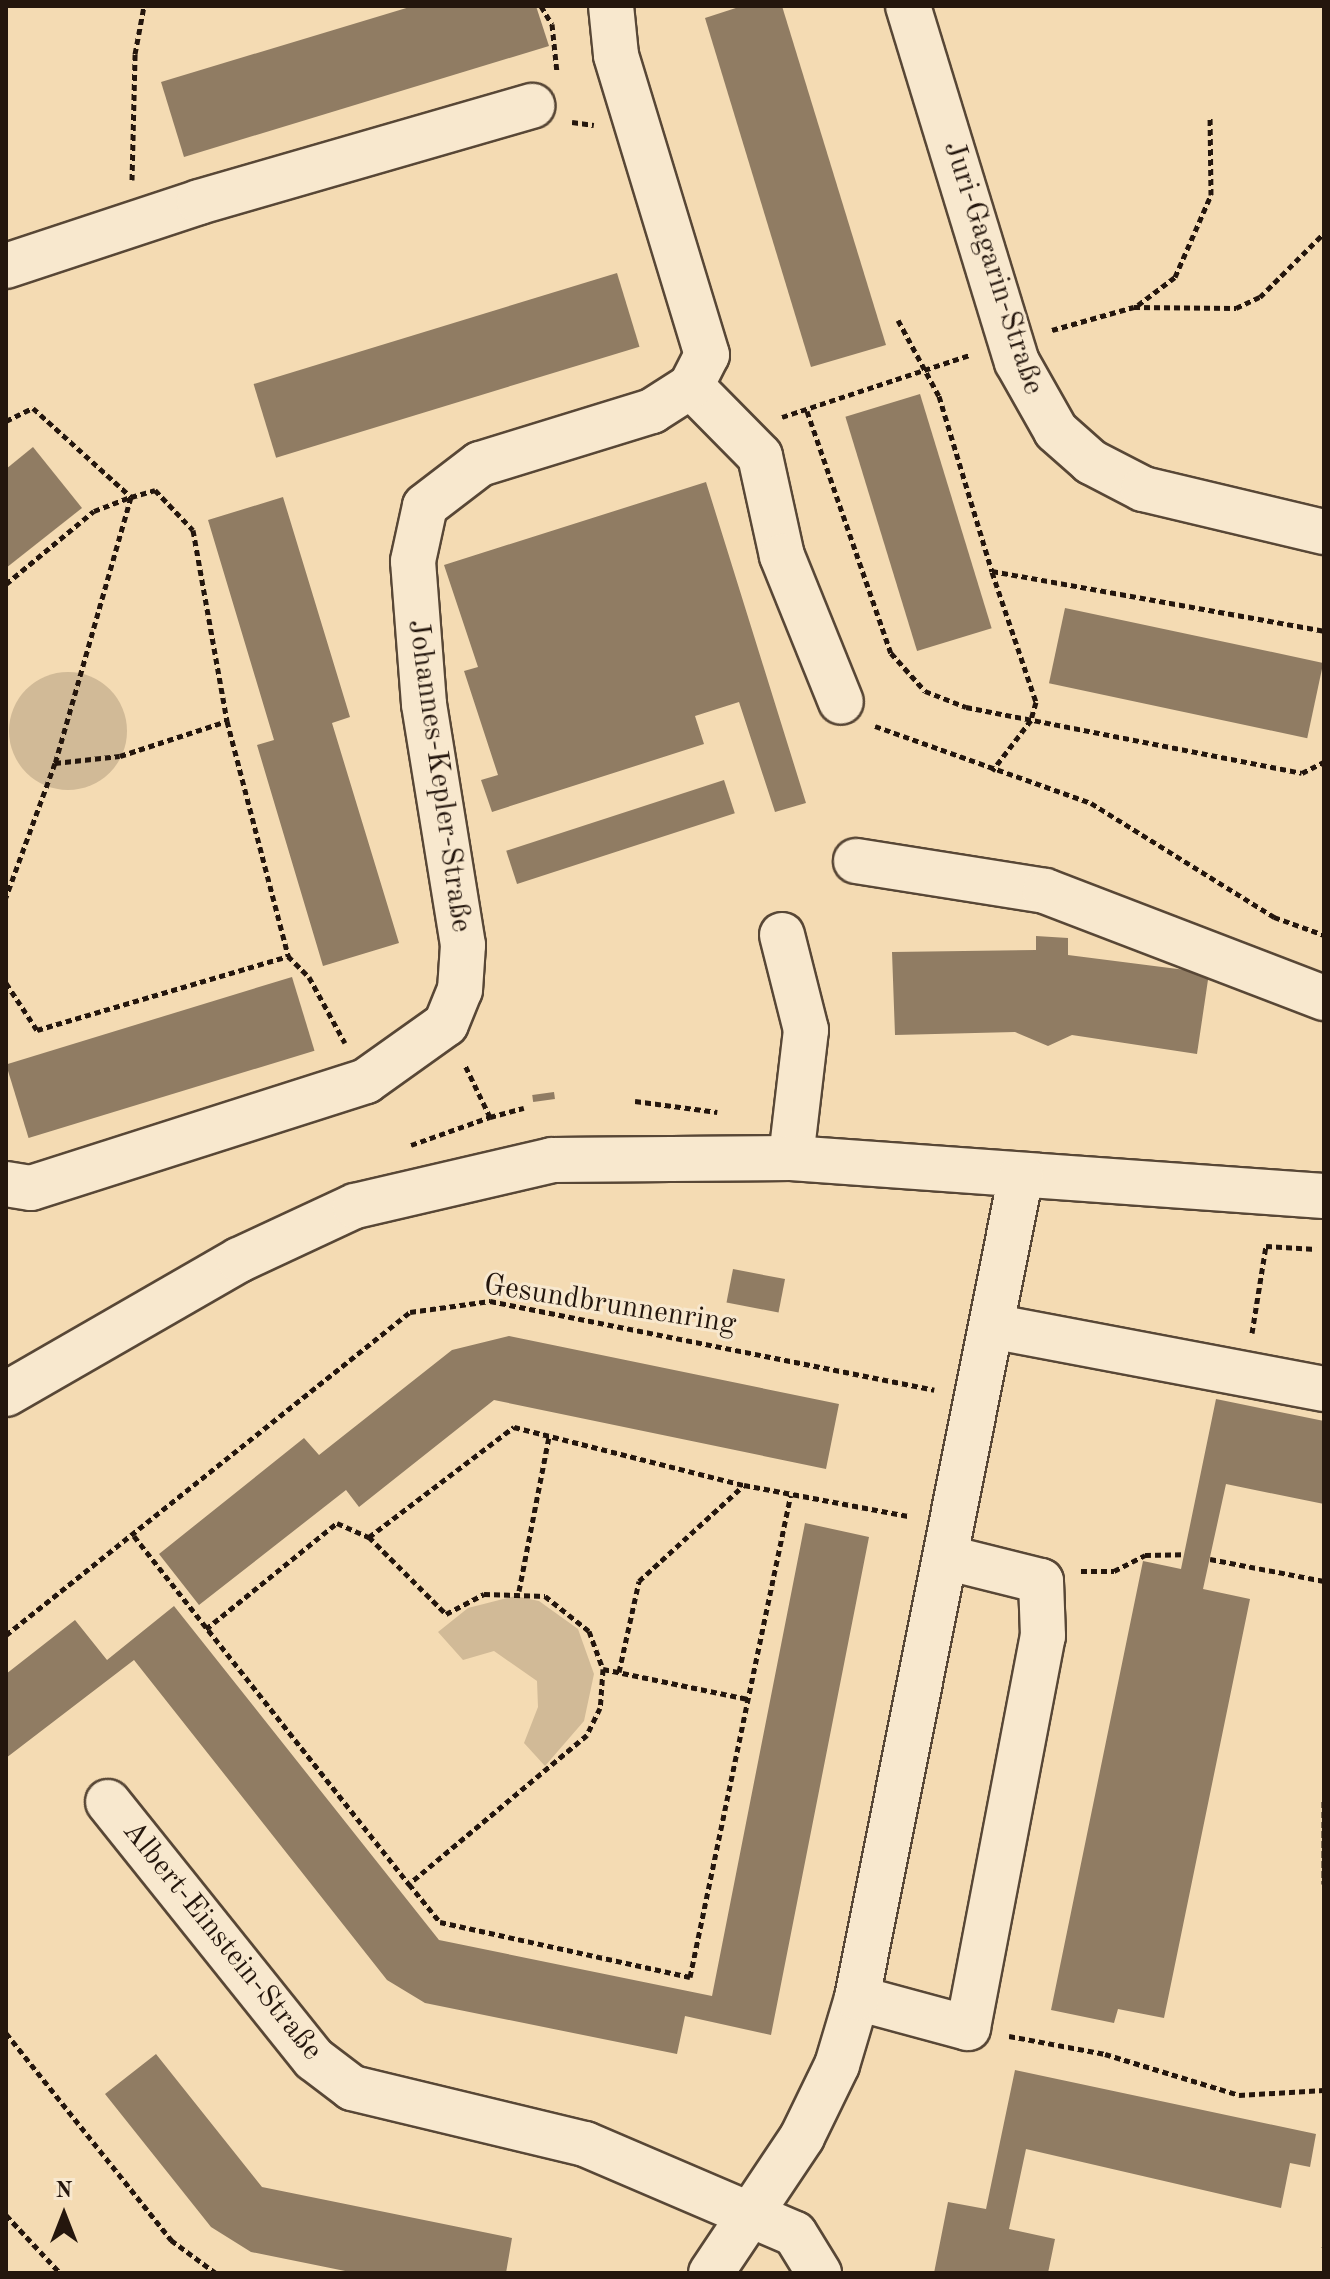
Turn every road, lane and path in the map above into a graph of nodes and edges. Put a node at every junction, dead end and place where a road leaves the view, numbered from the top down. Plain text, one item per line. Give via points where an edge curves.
1 (144, 6) edge
2 (541, 6) edge
3 (611, 6) edge
4 (908, 6) edge
5 (532, 106) joint
6 (1210, 116) dead end
7 (132, 222) junction
8 (1324, 233) edge
9 (6, 266) edge
10 (1134, 307) junction
11 (898, 320) dead end
12 (1010, 341) junction
13 (921, 373) junction
14 (691, 386) junction
15 (807, 411) junction
16 (764, 413) dead end
17 (6, 421) edge
18 (131, 497) junction
19 (1324, 532) edge
20 (992, 571) junction
21 (6, 584) edge
22 (1324, 631) edge
23 (841, 702) joint
24 (1031, 720) junction
25 (227, 721) junction
26 (1324, 762) edge
27 (55, 763) junction
28 (992, 771) junction
29 (856, 861) dead end
30 (6, 897) edge
31 (782, 935) dead end
32 (1324, 935) edge
33 (288, 956) junction
34 (6, 983) edge
35 (1324, 998) edge
36 (446, 1024) junction
37 (366, 1081) junction
38 (524, 1108) dead end
39 (490, 1117) junction
40 (407, 1146) dead end
41 (791, 1158) junction
42 (1021, 1175) junction
43 (6, 1184) edge
44 (1324, 1196) edge
45 (1316, 1249) dead end
46 (996, 1327) junction
47 (1246, 1374) junction
48 (1324, 1389) edge
49 (6, 1394) edge
50 (980, 1400) junction
51 (549, 1436) junction
52 (744, 1485) junction
53 (791, 1495) junction
54 (134, 1536) junction
55 (369, 1537) junction
56 (953, 1541) junction
57 (1184, 1554) dead end
58 (1210, 1559) dead end
59 (1041, 1581) junction
60 (1324, 1581) edge
61 (519, 1591) junction
62 (206, 1629) junction
63 (6, 1635) edge
64 (603, 1669) junction
65 (619, 1672) junction
66 (748, 1699) junction
67 (1324, 1801) edge
68 (108, 1802) dead end
69 (409, 1884) junction
70 (1324, 1884) edge
71 (857, 1998) junction
72 (968, 2028) junction
73 (6, 2033) edge
74 (1324, 2090) edge
75 (747, 2213) junction
76 (6, 2215) edge
77 (60, 2273) edge
78 (216, 2273) edge
79 (711, 2273) edge
80 (819, 2273) edge

1 - 7 path via 135,54
2 - 5 path via 552,24 557,81 549,100
3 - 14 street via 616,55 707,355
4 - 12 street, Juri-Gagarin-Straße
5 - 7 street
6 - 10 path via 1213,182 1201,221 1175,277
7 - 9 street
8 - 10 path via 1260,297 1236,308
10 - 12 path
11 - 13 path
12 - 13 path
12 - 19 street, Juri-Gagarin-Straße via 1048,420 1117,478
13 - 15 path
13 - 20 path via 939,396
14 - 23 street via 760,456 782,556
14 - 36 street, Johannes-Kepler-Straße via 652,411 480,464 425,506 413,561 424,704 463,945 460,990
15 - 16 path via 779,418
15 - 24 path via 891,653 906,674 925,691 966,707
17 - 18 path via 33,408
18 - 21 path via 94,511
18 - 25 path via 155,490 193,530
18 - 27 path
20 - 22 path
20 - 24 path via 1036,702
23 - 28 path via 893,738
24 - 26 path via 1302,773
24 - 28 path
25 - 27 path via 120,756
25 - 33 path
27 - 30 path
28 - 32 path via 1091,803 1274,917
29 - 35 street via 1045,891
31 - 41 street via 806,1030
33 - 34 path via 37,1030
33 - 37 path via 309,977
36 - 37 street
36 - 39 path
37 - 43 street via 31,1188
38 - 39 path
39 - 40 path
41 - 42 street
41 - 49 street via 552,1160 390,1195 239,1260
42 - 44 street
42 - 46 street
45 - 47 path via 1266,1246
46 - 47 street
46 - 50 street
47 - 48 street
50 - 54 path, Gesundbrunnenring via 702,1338 490,1301 410,1312
50 - 56 street
51 - 52 path
51 - 55 path via 514,1427
51 - 61 path
52 - 53 path
52 - 65 path via 639,1581
53 - 56 path
53 - 66 path
54 - 62 path
54 - 63 path, Gesundbrunnenring
55 - 61 path via 446,1614 484,1594
55 - 62 path via 337,1523
56 - 59 street
56 - 71 street
57 - 59 path via 1145,1555 1114,1571
58 - 60 path
59 - 72 street via 1043,1636
61 - 64 path via 569,1611 589,1631
62 - 69 path
64 - 65 path
64 - 69 path via 600,1708 587,1735
65 - 66 path
66 - 69 path via 690,1977 440,1922
67 - 70 path
68 - 75 street, Albert-Einstein-Straße via 314,2059 352,2088 585,2144
71 - 72 street
71 - 75 street via 837,2065 802,2137
72 - 74 path via 1105,2054 1239,2095
73 - 78 path via 171,2240
75 - 79 street
75 - 80 street, Albert-Einstein-Straße via 795,2234
76 - 77 path

